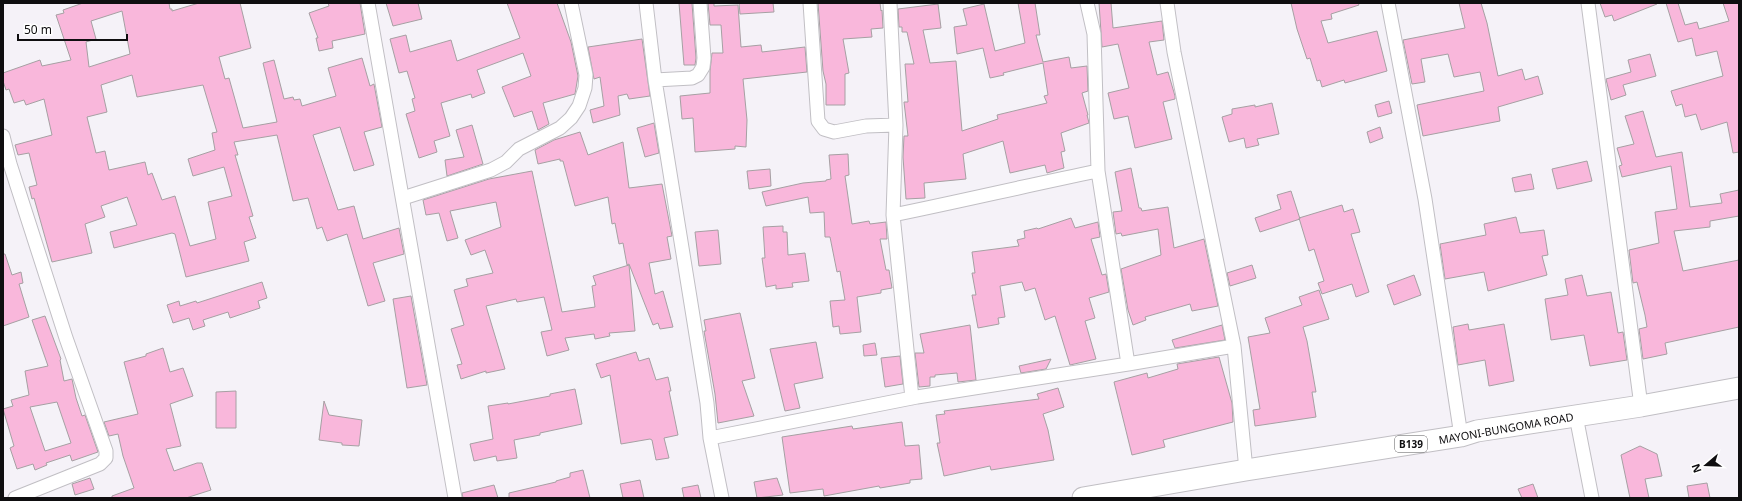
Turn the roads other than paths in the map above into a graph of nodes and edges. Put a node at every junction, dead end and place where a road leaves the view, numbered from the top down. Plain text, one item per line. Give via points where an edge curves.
1 (368, 3) edge
2 (571, 3) edge
3 (646, 3) edge
4 (700, 3) edge
5 (810, 3) edge
6 (890, 3) edge
7 (1087, 3) edge
8 (1167, 3) edge
9 (1388, 3) edge
10 (1588, 3) edge
11 (655, 80) junction
12 (896, 125) junction
13 (3, 136) edge
14 (1098, 171) junction
15 (403, 198) junction
16 (893, 215) junction
17 (1234, 346) junction
18 (1128, 364) junction
19 (1739, 388) edge
20 (912, 398) junction
21 (1641, 406) junction
22 (1576, 416) junction
23 (1461, 436) junction
24 (710, 438) junction
25 (1246, 470) junction
26 (15, 498) edge
27 (455, 498) edge
28 (722, 498) edge
29 (1083, 498) edge
30 (1592, 498) edge

1 - 15 street
2 - 15 street via 586,75 586,88 580,106 571,118 560,128 519,149 506,162 492,170
3 - 11 street
4 - 11 street via 703,67 698,75 692,78
5 - 12 street via 818,121 824,129 834,132 866,126
6 - 12 street
7 - 14 street via 1094,34
8 - 17 street via 1174,52
9 - 23 street via 1425,199
10 - 21 street
11 - 24 street via 707,403
12 - 16 street
13 - 26 street via 63,331 106,451 106,458 100,464
14 - 16 street
14 - 18 street
15 - 27 street
16 - 20 street
17 - 18 street
17 - 25 street
18 - 20 street
19 - 21 main road, MAYONI-BUNGOMA ROAD / B139
20 - 24 street
21 - 22 main road, MAYONI-BUNGOMA ROAD / B139
22 - 23 main road, MAYONI-BUNGOMA ROAD / B139 via 1477,431
22 - 30 street
23 - 25 main road, MAYONI-BUNGOMA ROAD / B139
24 - 28 street
25 - 29 main road, MAYONI-BUNGOMA ROAD / B139

